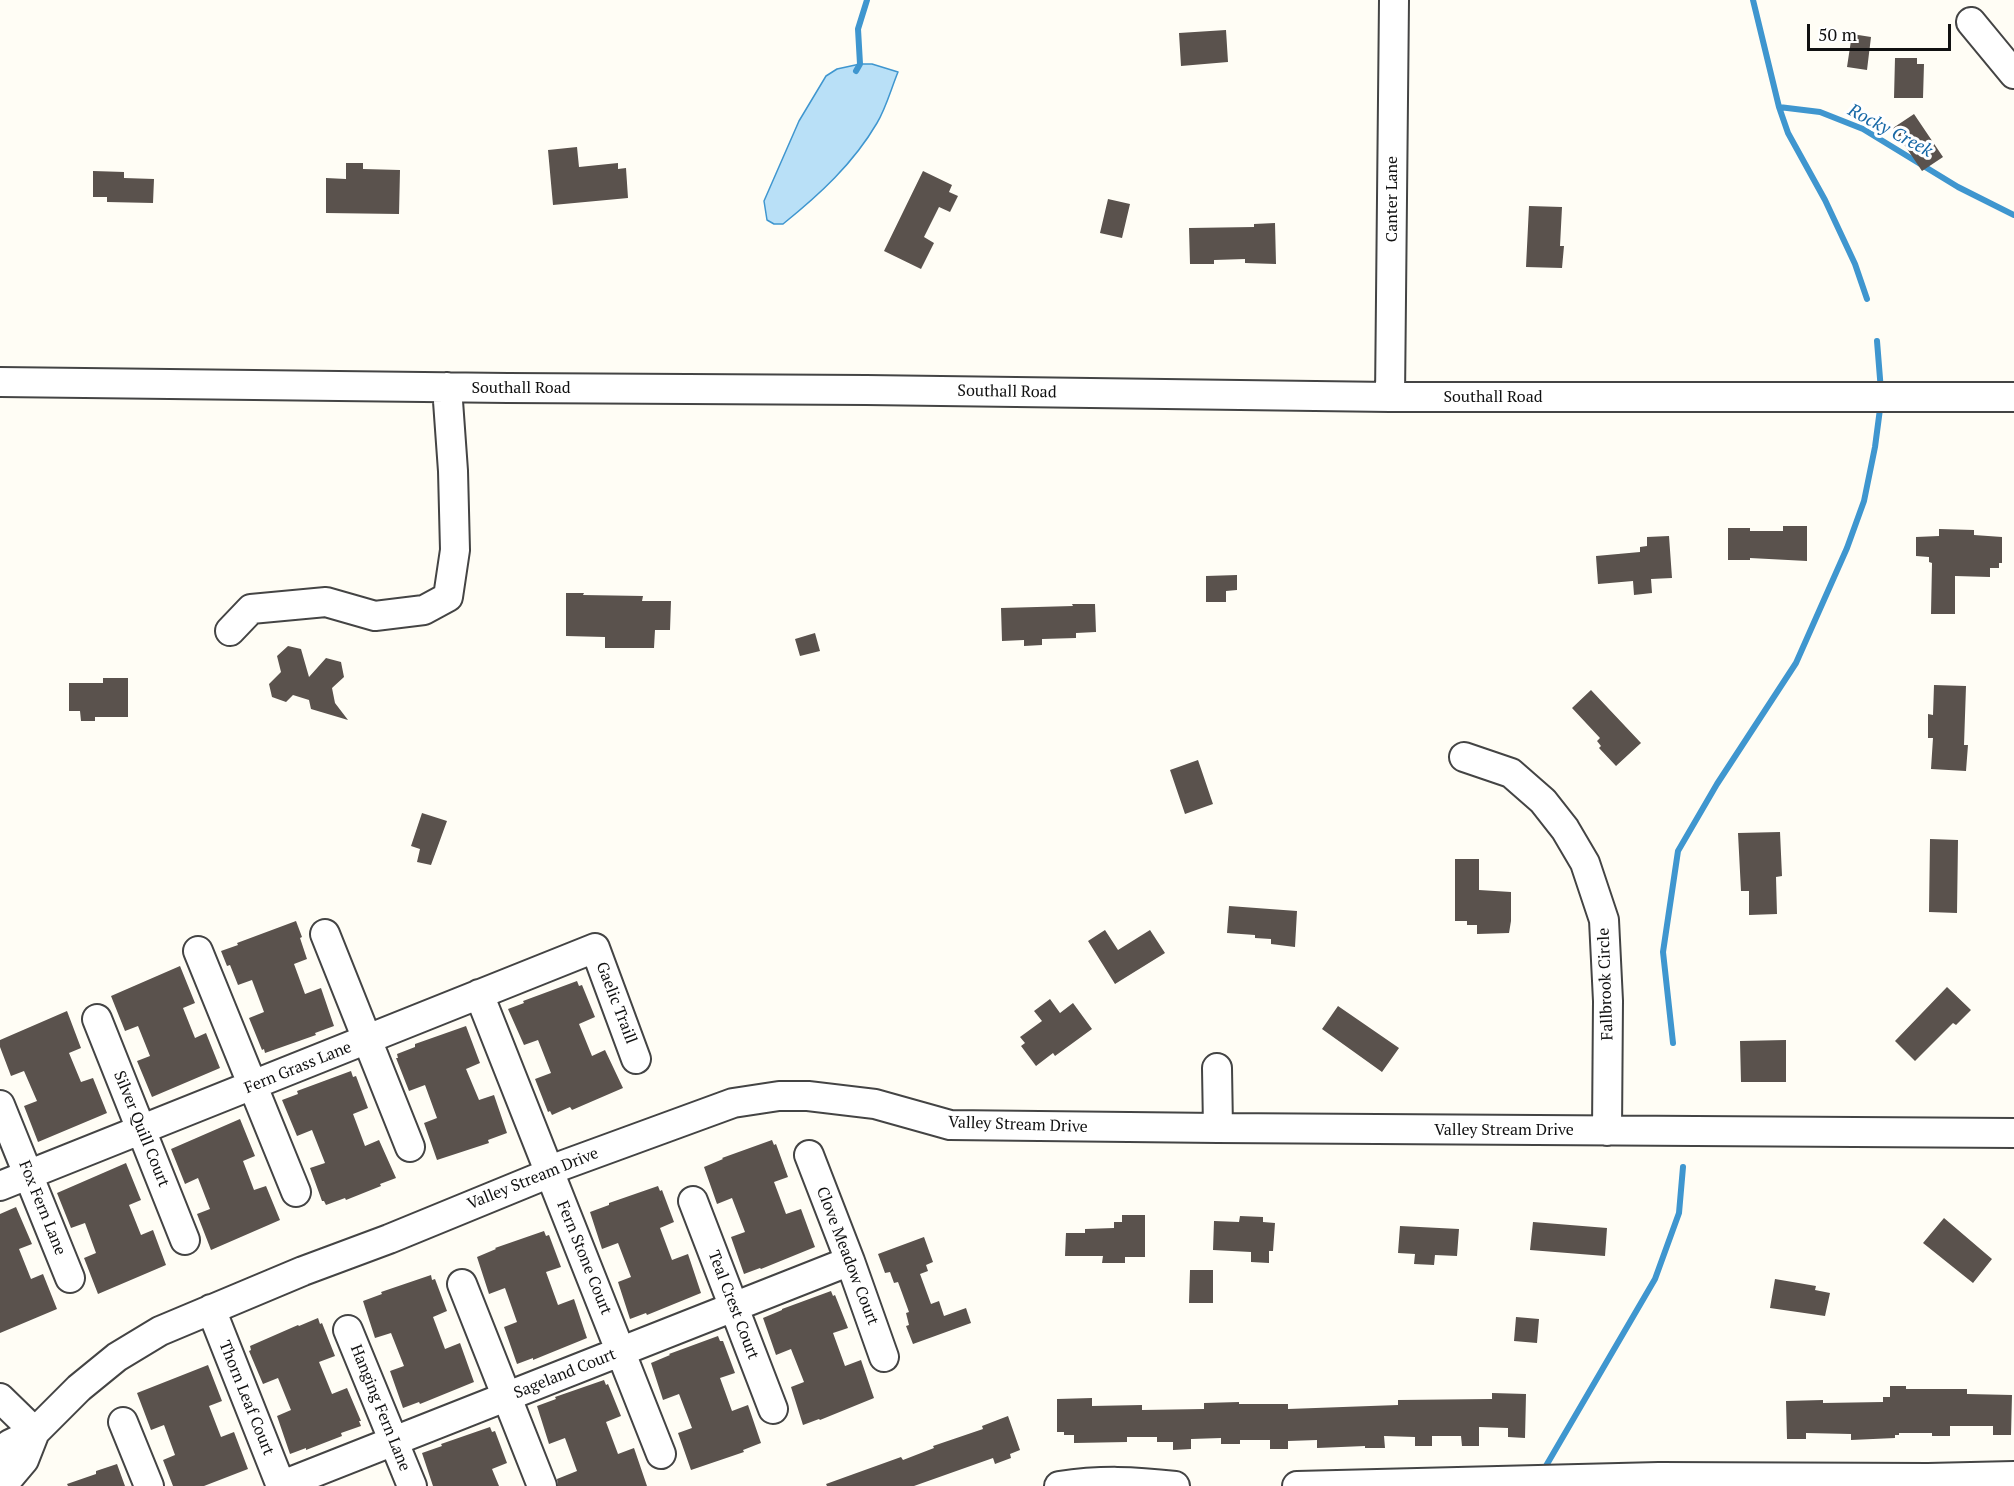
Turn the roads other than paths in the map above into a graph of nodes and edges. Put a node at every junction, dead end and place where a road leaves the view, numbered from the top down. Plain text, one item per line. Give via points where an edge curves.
1 (1394, 0) edge
2 (1971, 21) dead end
3 (2014, 74) edge
4 (0, 382) edge
5 (447, 387) junction
6 (1390, 397) junction
7 (2014, 397) edge
8 (230, 631) dead end
9 (1464, 757) dead end
10 (326, 934) dead end
11 (595, 948) joint
12 (198, 951) dead end
13 (479, 994) junction
14 (97, 1019) dead end
15 (366, 1040) junction
16 (636, 1059) dead end
17 (1217, 1068) dead end
18 (253, 1086) junction
19 (0, 1105) edge
20 (1218, 1128) junction
21 (141, 1131) junction
22 (1607, 1131) junction
23 (2014, 1133) edge
24 (410, 1147) dead end
25 (809, 1155) dead end
26 (550, 1173) junction
27 (28, 1176) junction
28 (0, 1186) edge
29 (296, 1192) dead end
30 (693, 1201) dead end
31 (185, 1240) dead end
32 (850, 1261) junction
33 (70, 1278) dead end
34 (462, 1284) dead end
35 (735, 1307) junction
36 (211, 1309) junction
37 (348, 1330) dead end
38 (621, 1352) junction
39 (884, 1357) dead end
40 (508, 1397) junction
41 (0, 1398) edge
42 (773, 1409) dead end
43 (123, 1422) dead end
44 (35, 1432) junction
45 (394, 1441) junction
46 (0, 1453) edge
47 (661, 1454) dead end
48 (2014, 1476) edge
49 (1928, 1482) edge
50 (2, 1486) edge
51 (149, 1486) edge
52 (280, 1486) edge
53 (412, 1486) edge
54 (542, 1486) edge
55 (1059, 1486) edge
56 (1176, 1486) edge
57 (1297, 1486) edge

1 - 6 street, Canter Lane
2 - 3 street
4 - 5 street, Southall Road
5 - 6 street, Southall Road
5 - 8 street via 455,550 448,597 424,610 375,616 326,602 251,609
6 - 7 street, Southall Road
9 - 22 street, Fallbrook Circle via 1511,772 1543,801 1585,863 1604,920
10 - 15 street
11 - 13 street, Fern Grass Lane
11 - 16 street, Gaelic Traill
12 - 18 street
13 - 15 street, Fern Grass Lane
13 - 26 street, Fern Stone Court
14 - 21 street, Silver Quill Court
15 - 18 street, Fern Grass Lane
15 - 24 street
17 - 20 street
18 - 21 street, Fern Grass Lane
18 - 29 street
19 - 27 street, Fox Fern Lane
20 - 22 street, Valley Stream Drive
20 - 26 street, Valley Stream Drive via 950,1125 875,1104 779,1096 733,1102
21 - 27 street, Fern Grass Lane
21 - 31 street, Silver Quill Court
22 - 23 street, Valley Stream Drive
25 - 32 street, Clove Meadow Court
26 - 36 street, Valley Stream Drive
26 - 38 street, Fern Stone Court
27 - 28 street, Fern Grass Lane
27 - 33 street, Fox Fern Lane
30 - 35 street, Teal Crest Court
32 - 35 street, Sageland Court
32 - 39 street, Clove Meadow Court
34 - 40 street
35 - 38 street, Sageland Court
35 - 42 street, Teal Crest Court
36 - 44 street, Valley Stream Drive via 160,1331 117,1358 79,1388
36 - 52 street, Thorn Leaf Court
37 - 45 street, Hanging Fern Lane
38 - 40 street, Sageland Court
38 - 47 street, Fern Stone Court
40 - 45 street, Sageland Court
40 - 54 street
41 - 44 street
43 - 51 street
44 - 46 street, Valley Stream Drive via 9,1444
44 - 50 street, Valley Stream Drive via 24,1460
45 - 52 street, Sageland Court
45 - 53 street, Hanging Fern Lane
48 - 49 street
49 - 57 street via 1659,1477
55 - 56 street via 1092,1481

